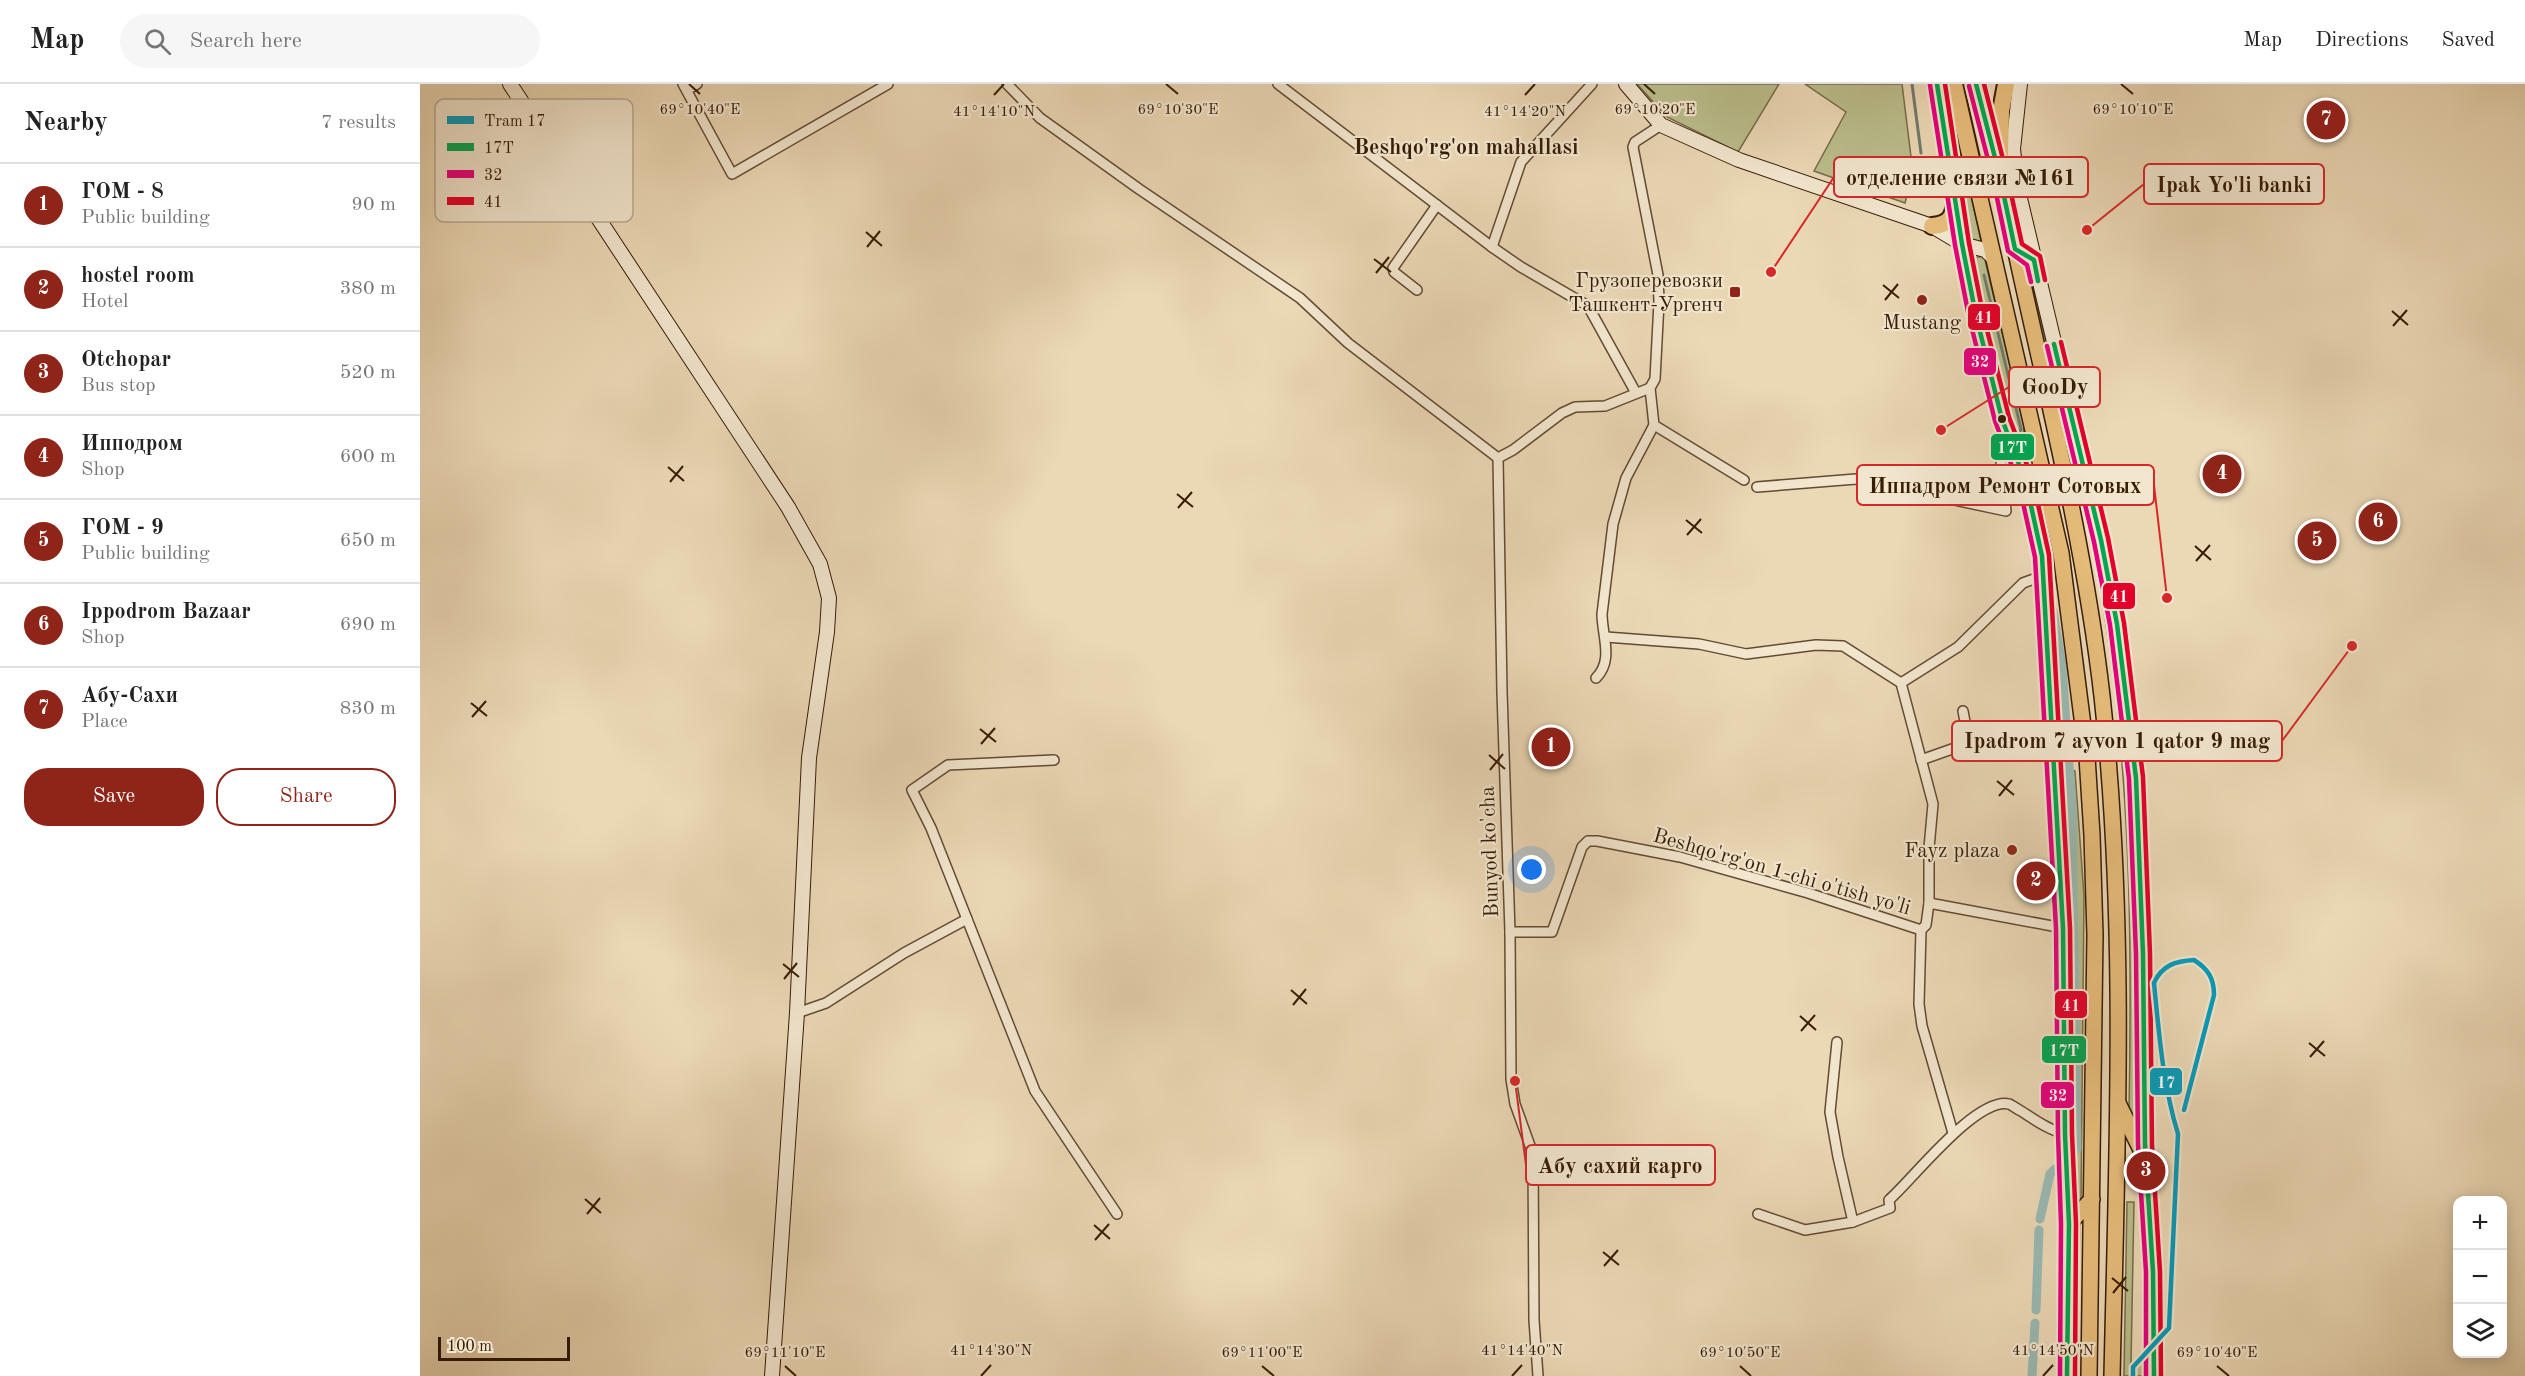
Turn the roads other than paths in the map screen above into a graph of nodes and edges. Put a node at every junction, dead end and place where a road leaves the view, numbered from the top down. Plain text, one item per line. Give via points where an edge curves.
1 (510, 84) edge
2 (698, 84) edge
3 (888, 84) edge
4 (1007, 84) edge
5 (1278, 84) edge
6 (1592, 84) edge
7 (1626, 84) edge
8 (1937, 84) edge
9 (1954, 84) edge
10 (1976, 84) edge
11 (2006, 84) edge
12 (2020, 84) edge
13 (685, 87) edge
14 (520, 99) edge
15 (1660, 125) junction
16 (2013, 157) junction
17 (2000, 177) junction
18 (1977, 185) joint
19 (1955, 200) junction
20 (1437, 205) junction
21 (601, 222) edge
22 (1932, 226) junction
23 (1962, 244) junction
24 (1492, 247) junction
25 (2014, 249) junction
26 (1994, 258) junction
27 (2034, 260) junction
28 (1417, 290) dead end
29 (1650, 388) junction
30 (1636, 393) junction
31 (1654, 425) junction
32 (2011, 441) junction
33 (1498, 459) junction
34 (1744, 480) dead end
35 (1757, 487) dead end
36 (2043, 576) junction
37 (1606, 637) junction
38 (1596, 678) dead end
39 (1901, 683) junction
40 (1963, 711) dead end
41 (1969, 744) junction
42 (2055, 750) junction
43 (1054, 760) dead end
44 (1922, 760) junction
45 (1929, 903) junction
46 (967, 919) junction
47 (2064, 928) junction
48 (1921, 930) junction
49 (1510, 932) junction
50 (2095, 935) junction
51 (2118, 935) junction
52 (796, 1013) junction
53 (1837, 1042) dead end
54 (2117, 1101) junction
55 (1953, 1133) junction
56 (2066, 1134) junction
57 (2146, 1160) junction
58 (2092, 1199) junction
59 (1118, 1214) dead end
60 (1758, 1214) dead end
61 (1853, 1222) junction
62 (2069, 1224) junction
63 (2114, 1253) junction
64 (2092, 1254) junction
65 (772, 1376) edge
66 (1538, 1376) edge
67 (2067, 1376) edge
68 (2089, 1376) edge
69 (2112, 1376) edge
70 (2154, 1376) edge

1 - 14 street
2 - 13 street
3 - 13 street via 732,174
4 - 33 street via 1040,118 1300,298 1348,343
5 - 20 street
6 - 24 street via 1521,162
7 - 15 street
8 - 19 highway
9 - 18 highway
10 - 17 highway
11 - 17 highway via 2001,111
12 - 16 street
15 - 22 street via 1739,160
15 - 29 street via 1633,147 1658,275 1655,379
16 - 17 highway
16 - 27 street
17 - 25 main road
18 - 26 main road
19 - 22 highway via 1949,220
19 - 23 highway
20 - 24 street
20 - 28 street via 1393,268
21 - 52 street via 782,498 813,550 826,581 827,632 809,758
22 - 23 street
23 - 26 street via 1985,250
23 - 32 street via 1976,316
24 - 30 street via 1588,306
25 - 27 main road
25 - 51 main road via 2092,621 2112,797
26 - 50 main road via 2049,498 2069,610 2087,757
27 - 57 street via 2101,540 2124,670 2136,778
29 - 30 street
29 - 31 street
30 - 33 street via 1605,406 1575,407 1562,413
31 - 34 street
31 - 37 street via 1626,478 1613,524 1602,614
32 - 35 street via 2000,451 2006,511 1856,479
32 - 36 street via 2026,483
33 - 49 street, Bunyod ko'cha
36 - 39 street via 2023,583 1958,647
36 - 42 street
37 - 38 street via 1604,671
37 - 39 street via 1699,644 1746,654 1816,645 1843,646
39 - 44 street
40 - 41 street
41 - 42 street via 1971,753
41 - 44 street
42 - 47 street
43 - 46 street via 948,765 912,790
44 - 45 street via 1933,804
45 - 47 street
45 - 48 street via 1926,925
46 - 52 street via 904,953 826,1003
46 - 59 street via 1035,1091
47 - 56 street
48 - 49 street, Beshqo'rg'on 1-chi o'tish yo'li via 1691,860 1588,841 1582,847 1552,932
48 - 55 street via 1922,1026
49 - 66 street, Bunyod ko'cha via 1511,1079 1515,1104 1533,1154
50 - 51 main road via 2101,925 2108,924
50 - 58 main road
51 - 54 main road
52 - 65 street
53 - 61 street via 1830,1112
54 - 57 main road
54 - 63 main road
55 - 56 street via 1991,1106 2008,1104 2055,1132
55 - 61 street via 1889,1200 1890,1208
56 - 62 street
57 - 70 street
58 - 62 main road
58 - 64 main road
60 - 61 street via 1805,1230
62 - 67 street
63 - 64 main road via 2112,1261 2102,1264
63 - 69 main road
64 - 68 main road

